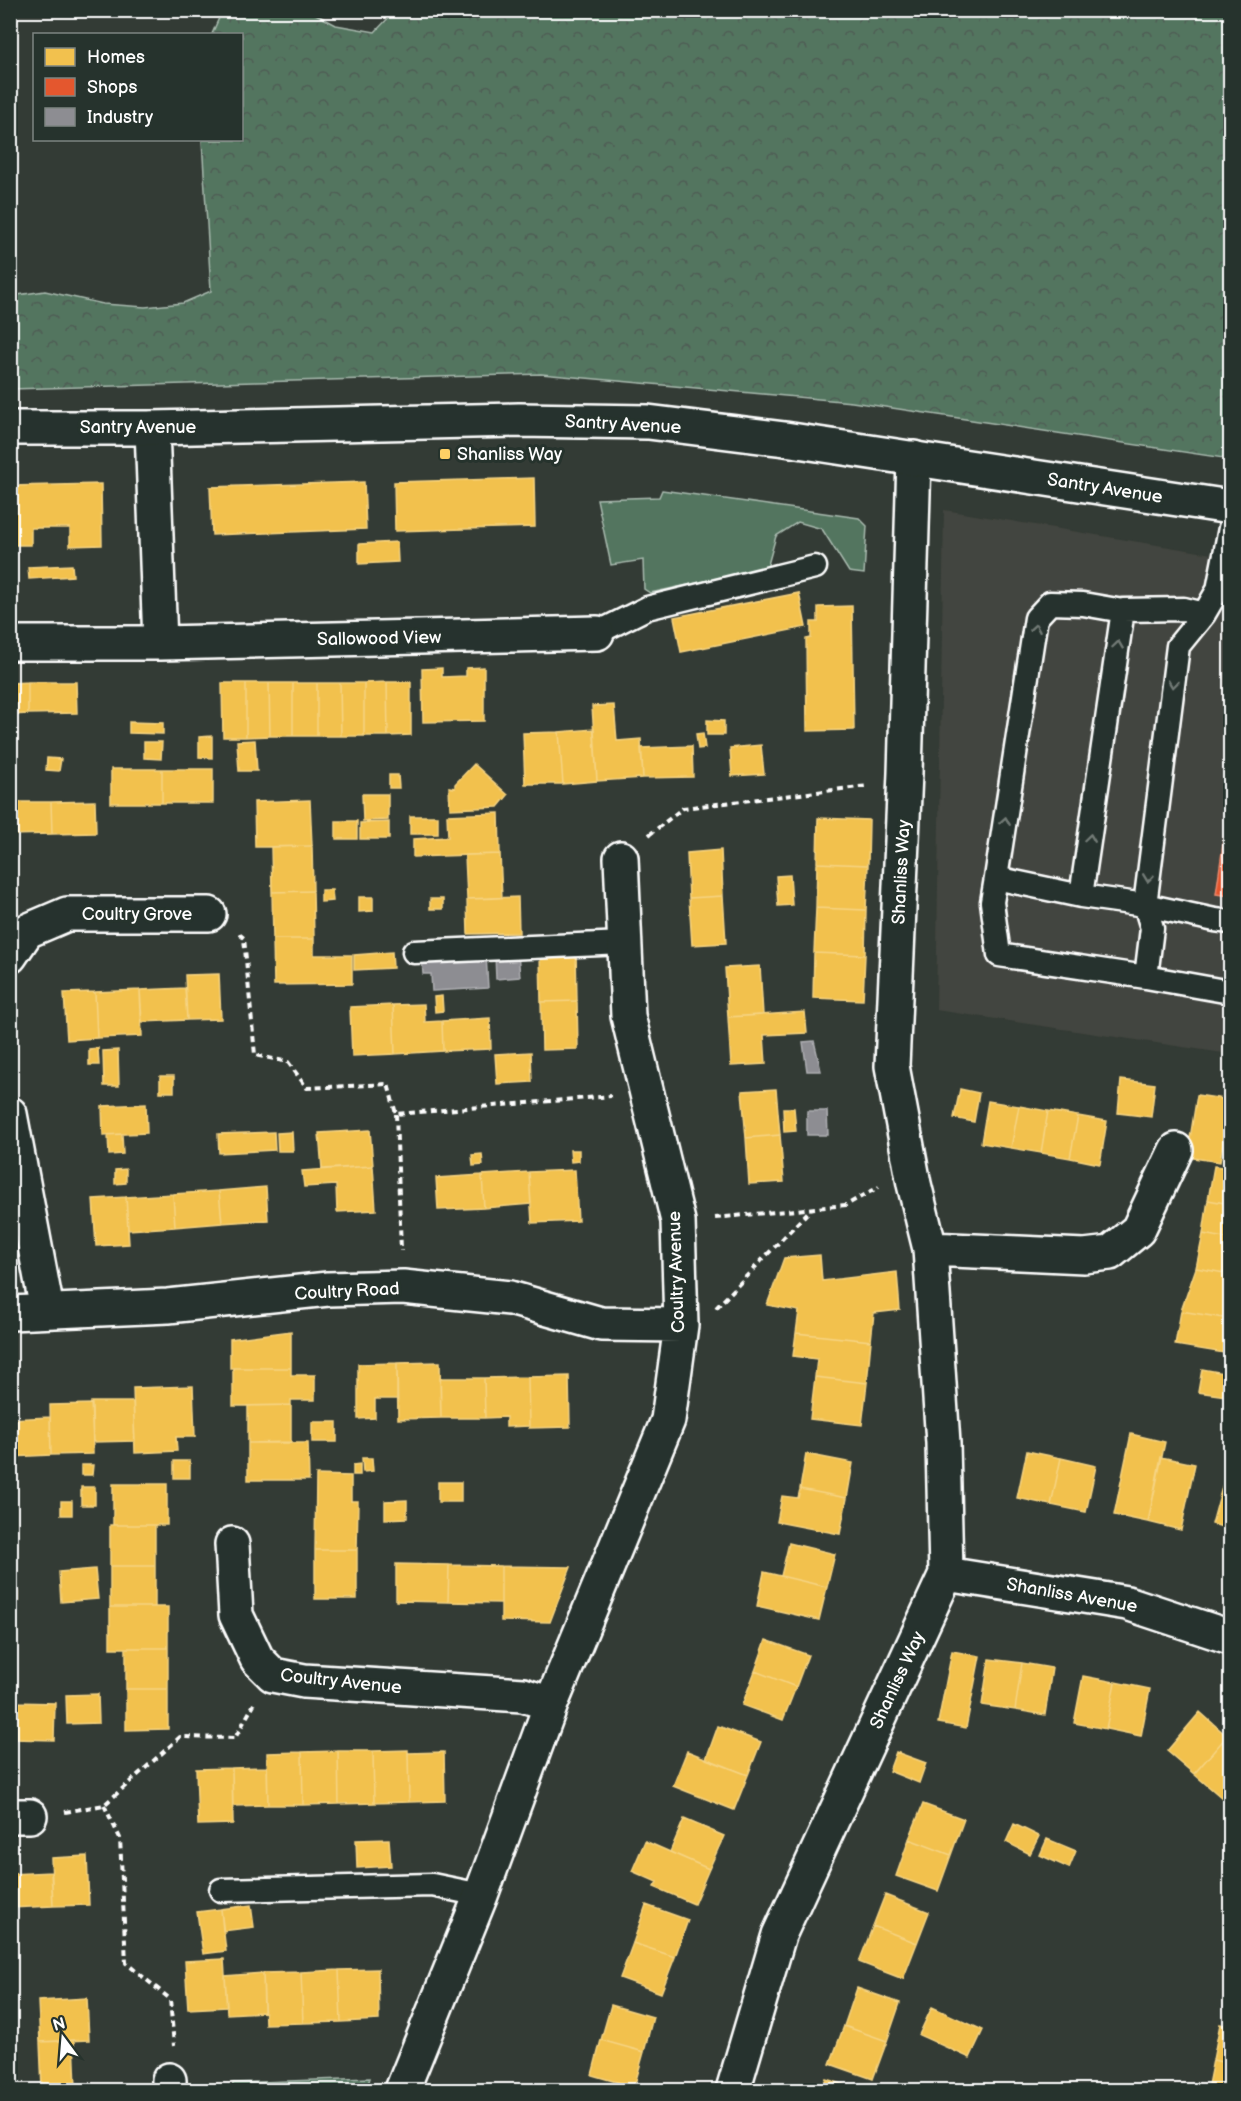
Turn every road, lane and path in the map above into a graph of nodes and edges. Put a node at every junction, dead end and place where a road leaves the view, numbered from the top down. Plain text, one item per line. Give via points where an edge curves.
1 (10, 428) edge
2 (152, 428) junction
3 (914, 458) junction
4 (1230, 507) edge
5 (1230, 528) edge
6 (814, 567) dead end
7 (1123, 611) junction
8 (1204, 614) junction
9 (597, 633) joint
10 (10, 643) edge
11 (160, 643) junction
12 (879, 785) dead end
13 (621, 858) joint
14 (996, 878) junction
15 (1081, 896) junction
16 (1145, 904) junction
17 (208, 914) joint
18 (1230, 922) edge
19 (625, 943) junction
20 (414, 952) dead end
21 (10, 956) edge
22 (1146, 978) junction
23 (1230, 992) edge
24 (647, 1092) junction
25 (396, 1114) junction
26 (11, 1115) edge
27 (1176, 1150) dead end
28 (890, 1184) dead end
29 (811, 1209) junction
30 (678, 1221) junction
31 (930, 1249) junction
32 (403, 1287) junction
33 (47, 1310) junction
34 (714, 1310) dead end
35 (10, 1313) edge
36 (681, 1325) junction
37 (232, 1544) dead end
38 (946, 1574) junction
39 (1230, 1637) edge
40 (273, 1676) junction
41 (551, 1704) junction
42 (104, 1805) junction
43 (20, 1816) edge
44 (221, 1890) dead end
45 (482, 1895) junction
46 (169, 2085) edge
47 (402, 2091) edge
48 (733, 2091) edge

1 - 2 street, Santry Avenue
2 - 3 street, Santry Avenue via 519,420 648,422
2 - 11 street
3 - 4 street, Santry Avenue
3 - 31 street, Shanliss Way via 892,1066
5 - 8 lane via 1218,590
6 - 9 lane via 646,608
7 - 8 lane via 1185,609
14 -> 7 lane via 1036,618 1050,603
15 -> 7 lane
8 -> 16 lane via 1178,646
9 - 11 street, Sallowood View
10 - 11 street, Sallowood View
12 - 13 path via 683,808
13 - 19 street, Coultry Avenue
14 - 15 lane
14 - 22 lane via 992,902 999,955
15 - 16 lane
16 - 18 lane
16 - 22 lane via 1152,928
17 - 21 street, Coultry Grove via 67,914 27,931
17 - 25 path via 244,938 255,1055 288,1062 306,1088 388,1084
19 - 20 lane
19 - 24 street, Coultry Avenue via 628,1016
22 - 23 lane
24 - 25 path
24 - 30 street, Coultry Avenue
25 - 32 path
26 - 33 street
27 - 31 street via 1138,1230 1110,1253 1084,1256
28 - 29 path via 846,1205
29 - 30 path
29 - 34 path
30 - 36 street, Coultry Avenue
31 - 38 street, Shanliss Way
32 - 33 street, Coultry Road via 328,1289 168,1306
32 - 36 street, Coultry Road via 510,1298 601,1324
33 - 35 street, Coultry Road
36 - 41 street, Coultry Avenue via 668,1420
37 - 40 street, Coultry Avenue via 236,1616 256,1659
38 - 39 street, Shanliss Avenue via 1127,1602
38 - 48 street, Shanliss Way via 779,1935
40 - 41 street, Coultry Avenue via 523,1695
40 - 42 path via 235,1738 180,1737
41 - 45 street, Coultry Avenue
42 - 43 path
42 - 46 path via 120,1838 126,1963 170,1999 175,2057
44 - 45 lane via 432,1885
45 - 47 street, Coultry Avenue

